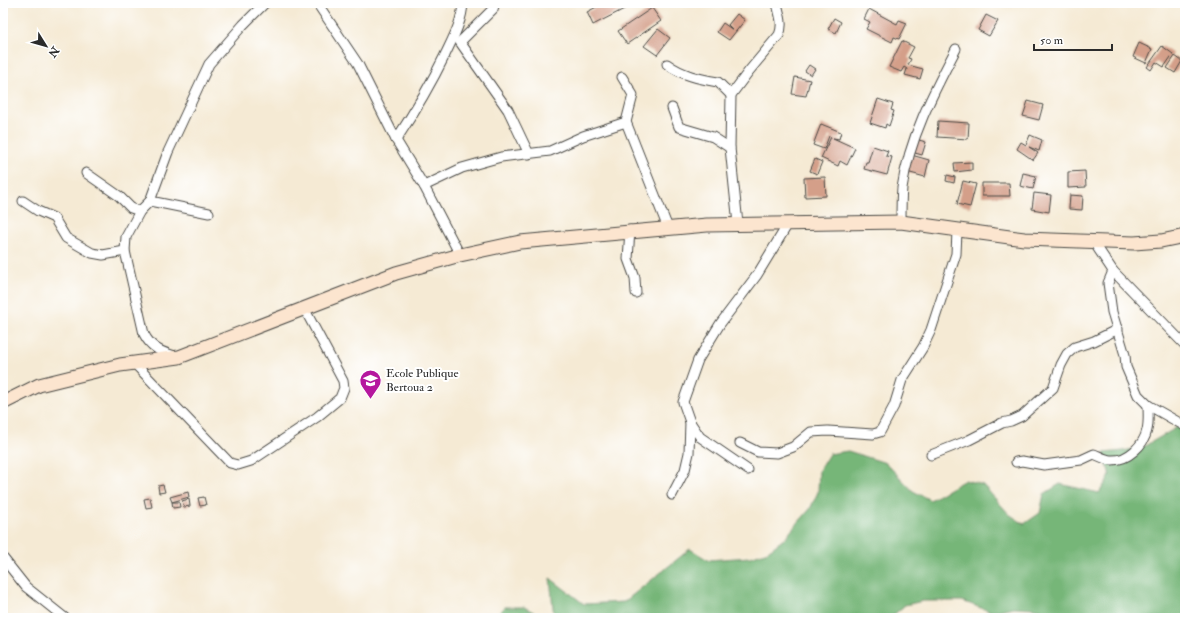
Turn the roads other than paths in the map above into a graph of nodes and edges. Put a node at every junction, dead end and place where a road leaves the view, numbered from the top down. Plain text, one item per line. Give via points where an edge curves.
1 (265, 3) edge
2 (316, 3) edge
3 (463, 3) edge
4 (495, 3) edge
5 (777, 3) edge
6 (956, 49) dead end
7 (666, 64) dead end
8 (622, 77) dead end
9 (731, 95) junction
10 (672, 108) dead end
11 (626, 122) junction
12 (396, 140) junction
13 (730, 148) junction
14 (528, 154) junction
15 (86, 172) dead end
16 (424, 186) junction
17 (23, 201) dead end
18 (150, 201) junction
19 (140, 211) junction
20 (209, 213) dead end
21 (901, 222) junction
22 (738, 224) junction
23 (788, 224) junction
24 (668, 228) junction
25 (630, 230) junction
26 (957, 231) junction
27 (1185, 236) edge
28 (1092, 241) junction
29 (125, 251) junction
30 (460, 255) junction
31 (1113, 270) junction
32 (636, 293) dead end
33 (304, 308) junction
34 (1118, 329) junction
35 (1184, 344) edge
36 (179, 356) junction
37 (134, 363) junction
38 (3, 403) edge
39 (1148, 405) junction
40 (690, 422) junction
41 (1185, 426) edge
42 (740, 443) dead end
43 (931, 455) dead end
44 (1016, 462) dead end
45 (748, 470) dead end
46 (672, 495) dead end
47 (3, 558) edge
48 (65, 618) edge

1 - 18 street via 208,64 168,152
2 - 12 street via 358,64
3 - 12 street via 457,31 427,92
4 - 14 street via 493,9 460,42 508,110
5 - 9 street via 782,29 779,35
6 - 21 street via 927,106 911,152 902,189
7 - 9 street via 678,72 718,82
8 - 11 street via 633,95
9 - 13 street
10 - 13 street via 679,127 713,137
11 - 14 street via 583,136 550,152
11 - 24 street
12 - 16 street
13 - 22 street
14 - 16 street via 501,157 462,168
15 - 19 street via 131,208
16 - 30 street
17 - 29 street via 38,212 54,218 66,238 92,253 103,255
18 - 19 street
18 - 20 street
19 - 29 street via 126,237
21 - 23 street
21 - 26 street
22 - 23 street
22 - 24 street
23 - 40 street via 757,275 720,324 698,360 684,402
24 - 25 street
25 - 30 street via 520,242
25 - 32 street via 628,259 635,278
26 - 28 street via 1024,239
26 - 42 street via 956,254 931,330 902,380 894,406 880,432 811,432 793,447 777,453 758,452
27 - 28 street via 1134,243
28 - 31 street
29 - 36 street via 148,342 160,352
30 - 33 street via 396,273
31 - 34 street via 1108,283 1112,312
31 - 35 street
33 - 36 street
33 - 37 street via 343,381 344,388 340,398 317,417 251,461 238,465 230,463
34 - 39 street via 1126,367 1138,395
34 - 43 street via 1075,347 1061,365 1053,388 1022,416
36 - 37 street
37 - 38 street via 39,385
39 - 41 street
39 - 44 street via 1148,426 1144,438 1135,451 1124,457 1111,460 1094,454 1081,460 1044,465
40 - 45 street via 700,436
40 - 46 street via 689,453
47 - 48 street via 26,587

